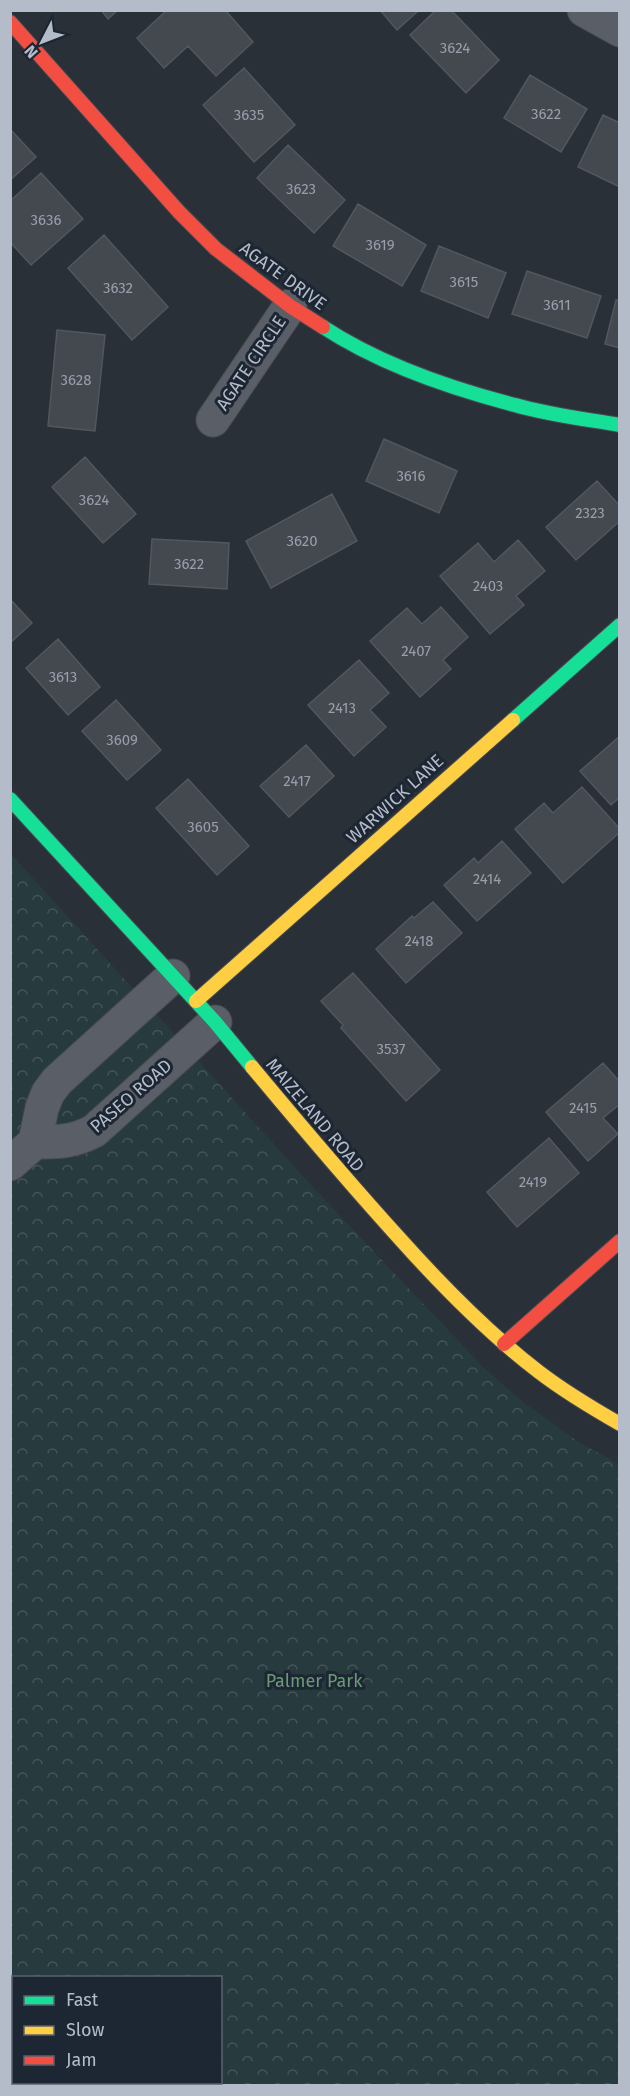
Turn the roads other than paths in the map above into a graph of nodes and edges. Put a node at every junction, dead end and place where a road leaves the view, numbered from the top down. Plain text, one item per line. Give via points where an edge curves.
1 (584, 10) edge
2 (10, 22) edge
3 (620, 30) edge
4 (290, 306) junction
5 (213, 420) dead end
6 (620, 425) edge
7 (620, 624) edge
8 (10, 799) edge
9 (173, 976) junction
10 (205, 1011) junction
11 (35, 1142) junction
12 (10, 1164) edge
13 (620, 1241) edge
14 (504, 1344) junction
15 (620, 1424) edge

1 - 3 street
2 - 4 street, AGATE DRIVE via 186,219 216,249
4 - 5 street, AGATE CIRCLE
4 - 6 street, AGATE DRIVE via 343,340 425,378 517,406
7 - 10 street, WARWICK LANE
8 - 9 street, MAIZELAND ROAD
9 - 10 street, MAIZELAND ROAD
9 - 11 street via 57,1081 42,1108
10 - 11 street, PASEO ROAD via 94,1131 66,1142
10 - 14 street, MAIZELAND ROAD via 338,1170 451,1295
11 - 12 street
13 - 14 street
14 - 15 street, MAIZELAND ROAD via 577,1399

